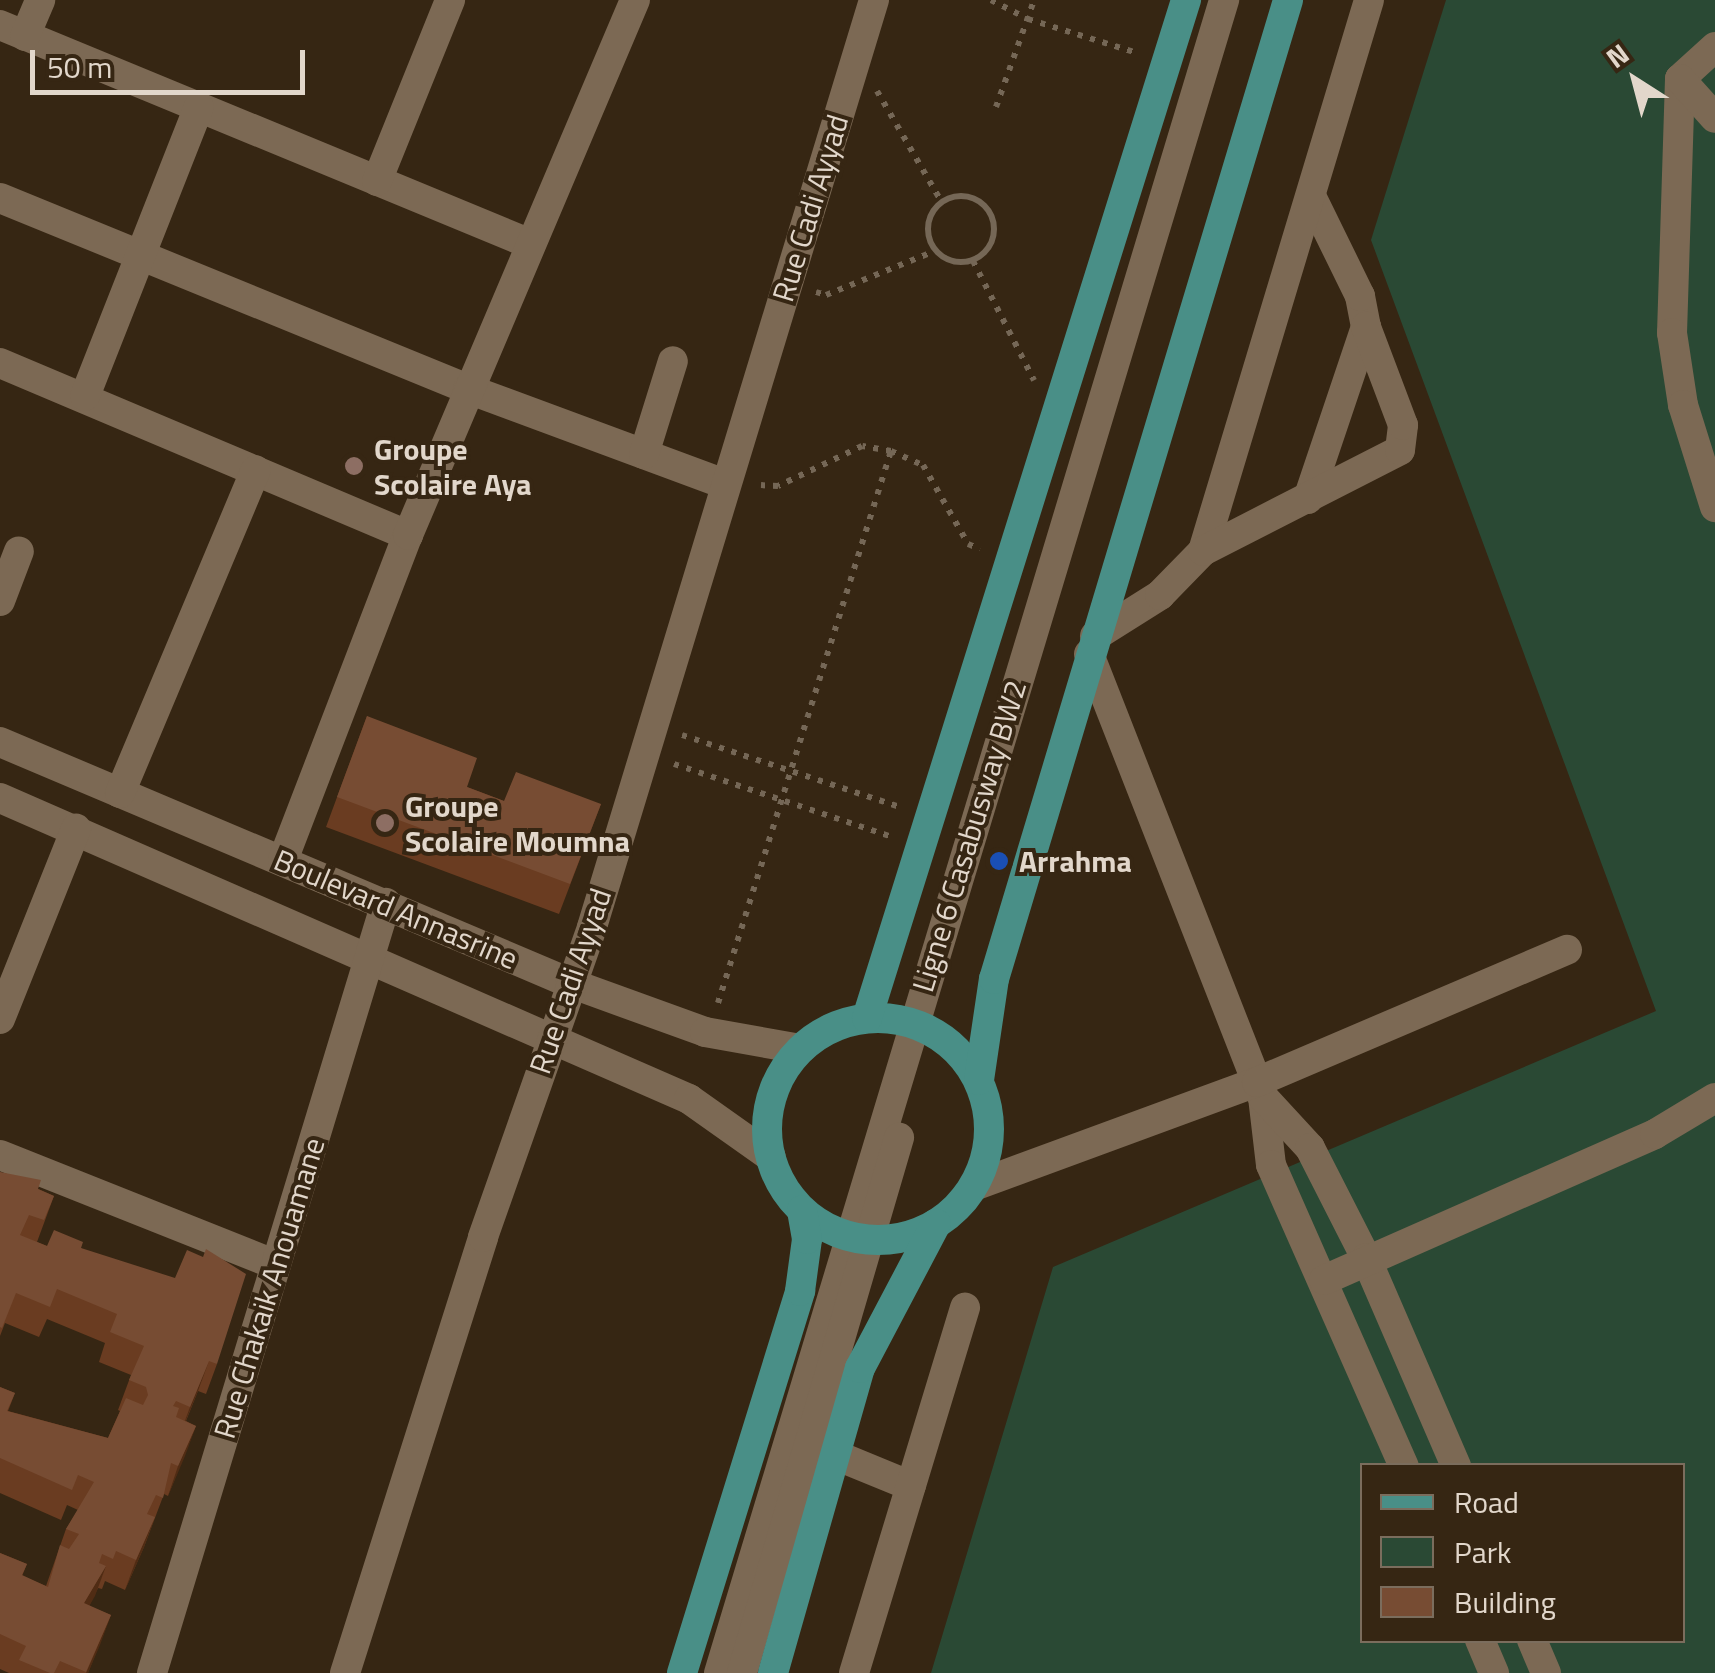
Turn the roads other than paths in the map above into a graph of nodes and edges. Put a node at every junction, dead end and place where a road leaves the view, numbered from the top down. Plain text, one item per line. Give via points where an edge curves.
1 (40, 0) edge
2 (450, 0) edge
3 (634, 0) edge
4 (874, 0) edge
5 (1186, 0) edge
6 (1224, 0) edge
7 (1244, 0) edge
8 (1288, 0) edge
9 (1369, 0) edge
10 (12, 30) edge
11 (1715, 47) edge
12 (1680, 79) junction
13 (199, 107) junction
14 (1715, 118) edge
15 (377, 181) junction
16 (1311, 196) junction
17 (0, 198) edge
18 (528, 243) junction
19 (140, 256) junction
20 (1366, 327) junction
21 (673, 361) dead end
22 (0, 363) edge
23 (468, 389) junction
24 (86, 396) junction
25 (644, 454) junction
26 (256, 470) junction
27 (725, 484) junction
28 (1308, 499) junction
29 (1715, 507) edge
30 (408, 535) junction
31 (19, 551) dead end
32 (1203, 551) junction
33 (0, 600) edge
34 (1092, 645) junction
35 (0, 742) edge
36 (120, 793) junction
37 (0, 798) edge
38 (76, 829) junction
39 (282, 860) junction
40 (386, 903) junction
41 (1567, 950) dead end
42 (369, 961) junction
43 (570, 983) junction
44 (867, 1018) junction
45 (0, 1020) edge
46 (922, 1027) junction
47 (549, 1041) junction
48 (800, 1049) junction
49 (980, 1080) junction
50 (1260, 1090) junction
51 (1715, 1098) edge
52 (0, 1155) edge
53 (770, 1157) junction
54 (974, 1186) junction
55 (802, 1210) junction
56 (936, 1224) junction
57 (858, 1238) junction
58 (1366, 1258) junction
59 (276, 1264) junction
60 (1324, 1280) junction
61 (965, 1308) dead end
62 (834, 1454) junction
63 (1403, 1463) edge
64 (1455, 1463) edge
65 (910, 1486) junction
66 (1481, 1643) edge
67 (1533, 1643) edge
68 (152, 1673) edge
69 (346, 1673) edge
70 (682, 1673) edge
71 (718, 1673) edge
72 (742, 1673) edge
73 (773, 1673) edge
74 (854, 1673) edge
75 (1494, 1673) edge
76 (1546, 1673) edge

1 - 10 street
2 - 15 street
3 - 18 street
4 - 27 street, Rue Cadi Ayyad
5 - 44 main road
6 - 46 street, Ligne 6 Casabusway BW2
7 - 46 street, Ligne 6 Casabusway BW2
8 - 34 main road
9 - 16 street
10 - 13 street
11 - 12 street
12 - 14 street
12 - 29 street via 1672,333 1684,405
13 - 15 street
13 - 19 street
15 - 18 street
16 - 20 street via 1360,296
16 - 32 street
17 - 19 street
18 - 23 street
19 - 23 street
19 - 24 street
20 - 28 street
20 - 28 street via 1405,433 1392,458
21 - 25 street
22 - 24 street
23 - 25 street
23 - 30 street
24 - 26 street
25 - 27 street
26 - 30 street
26 - 36 street
27 - 43 street, Rue Cadi Ayyad
28 - 32 street
30 - 39 street
31 - 33 street
32 - 34 street via 1160,596
34 - 49 main road via 994,979
34 - 50 street
35 - 36 street, Boulevard Annasrine
36 - 39 street, Boulevard Annasrine
37 - 38 street, Boulevard Annasrine
38 - 42 street, Boulevard Annasrine
38 - 45 street
39 - 40 street, Boulevard Annasrine
40 - 42 street, Rue Chakaik Anouamane
40 - 43 street, Boulevard Annasrine
41 - 50 street
42 - 47 street, Boulevard Annasrine
42 - 59 street, Rue Chakaik Anouamane
43 - 47 street, Rue Cadi Ayyad
43 - 48 street, Boulevard Annasrine via 705,1032
44 - 46 main road
44 - 48 main road via 831,1028
46 - 49 main road via 952,1044
46 - 57 street, Ligne 6 Casabusway BW2
47 - 53 street, Boulevard Annasrine via 688,1098
47 - 69 street, Rue Cadi Ayyad
48 - 53 main road via 771,1099
49 - 54 main road via 990,1134
50 - 54 street
50 - 58 street via 1310,1148
50 - 60 street via 1271,1165
51 - 58 street via 1655,1134
52 - 59 street
53 - 55 main road
54 - 56 main road
55 - 57 main road
55 - 70 main road via 807,1240 800,1291
56 - 57 main road via 902,1237
56 - 62 main road via 877,1328
57 - 71 street, Ligne 6 Casabusway BW2
57 - 72 street, Ligne 6 Casabusway BW2
58 - 60 street
58 - 64 street
59 - 68 street, Rue Chakaik Anouamane
60 - 63 street
61 - 65 street
62 - 65 street
62 - 73 main road
65 - 74 street
66 - 75 street
67 - 76 street

